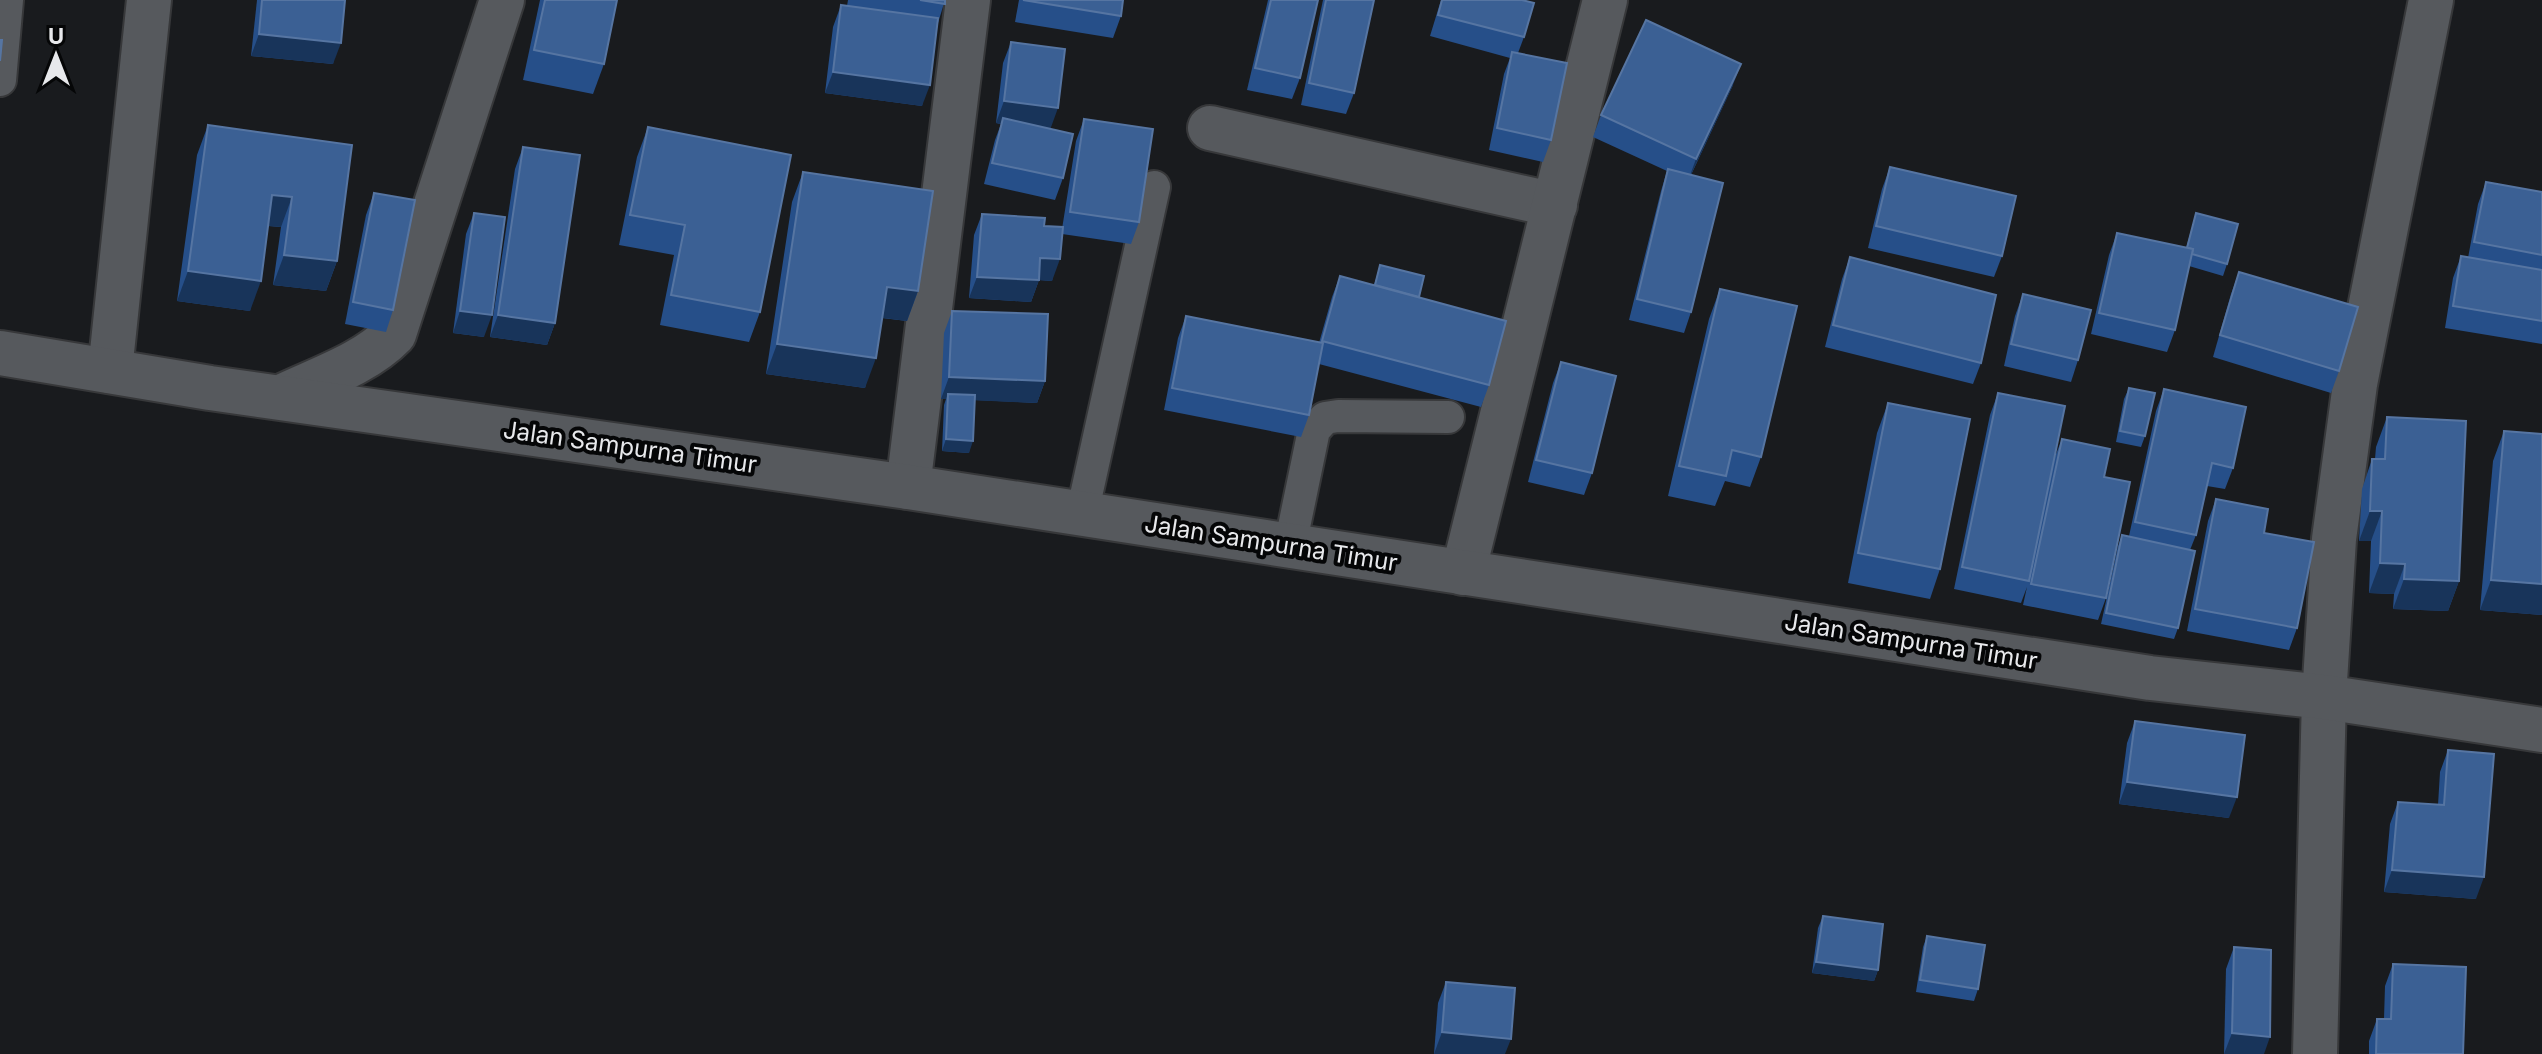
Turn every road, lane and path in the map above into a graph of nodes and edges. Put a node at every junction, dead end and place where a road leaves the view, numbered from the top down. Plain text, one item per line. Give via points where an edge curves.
1 (7, 0) edge
2 (149, 0) edge
3 (502, 0) edge
4 (968, 0) edge
5 (1605, 0) edge
6 (2431, 0) edge
7 (0, 80) edge
8 (1210, 128) dead end
9 (1154, 187) dead end
10 (1555, 205) junction
11 (0, 353) edge
12 (110, 371) junction
13 (281, 397) junction
14 (1448, 417) dead end
15 (908, 487) junction
16 (1082, 514) junction
17 (1290, 546) junction
18 (1463, 573) junction
19 (2324, 697) junction
20 (2542, 730) edge
21 (2315, 1054) edge

1 - 7 lane
2 - 12 street
3 - 13 street via 394,334 383,346
4 - 15 street
5 - 10 street
6 - 19 street via 2352,400 2334,539
8 - 10 street
9 - 16 lane
10 - 18 street
11 - 12 street, Jalan Sampurna Timur
12 - 13 street, Jalan Sampurna Timur
13 - 15 street, Jalan Sampurna Timur
14 - 17 lane via 1325,418 1314,430
15 - 16 street, Jalan Sampurna Timur
16 - 17 street, Jalan Sampurna Timur
17 - 18 street, Jalan Sampurna Timur
18 - 19 street, Jalan Sampurna Timur via 2150,678
19 - 20 street, Jalan Sampurna Timur
19 - 21 street

